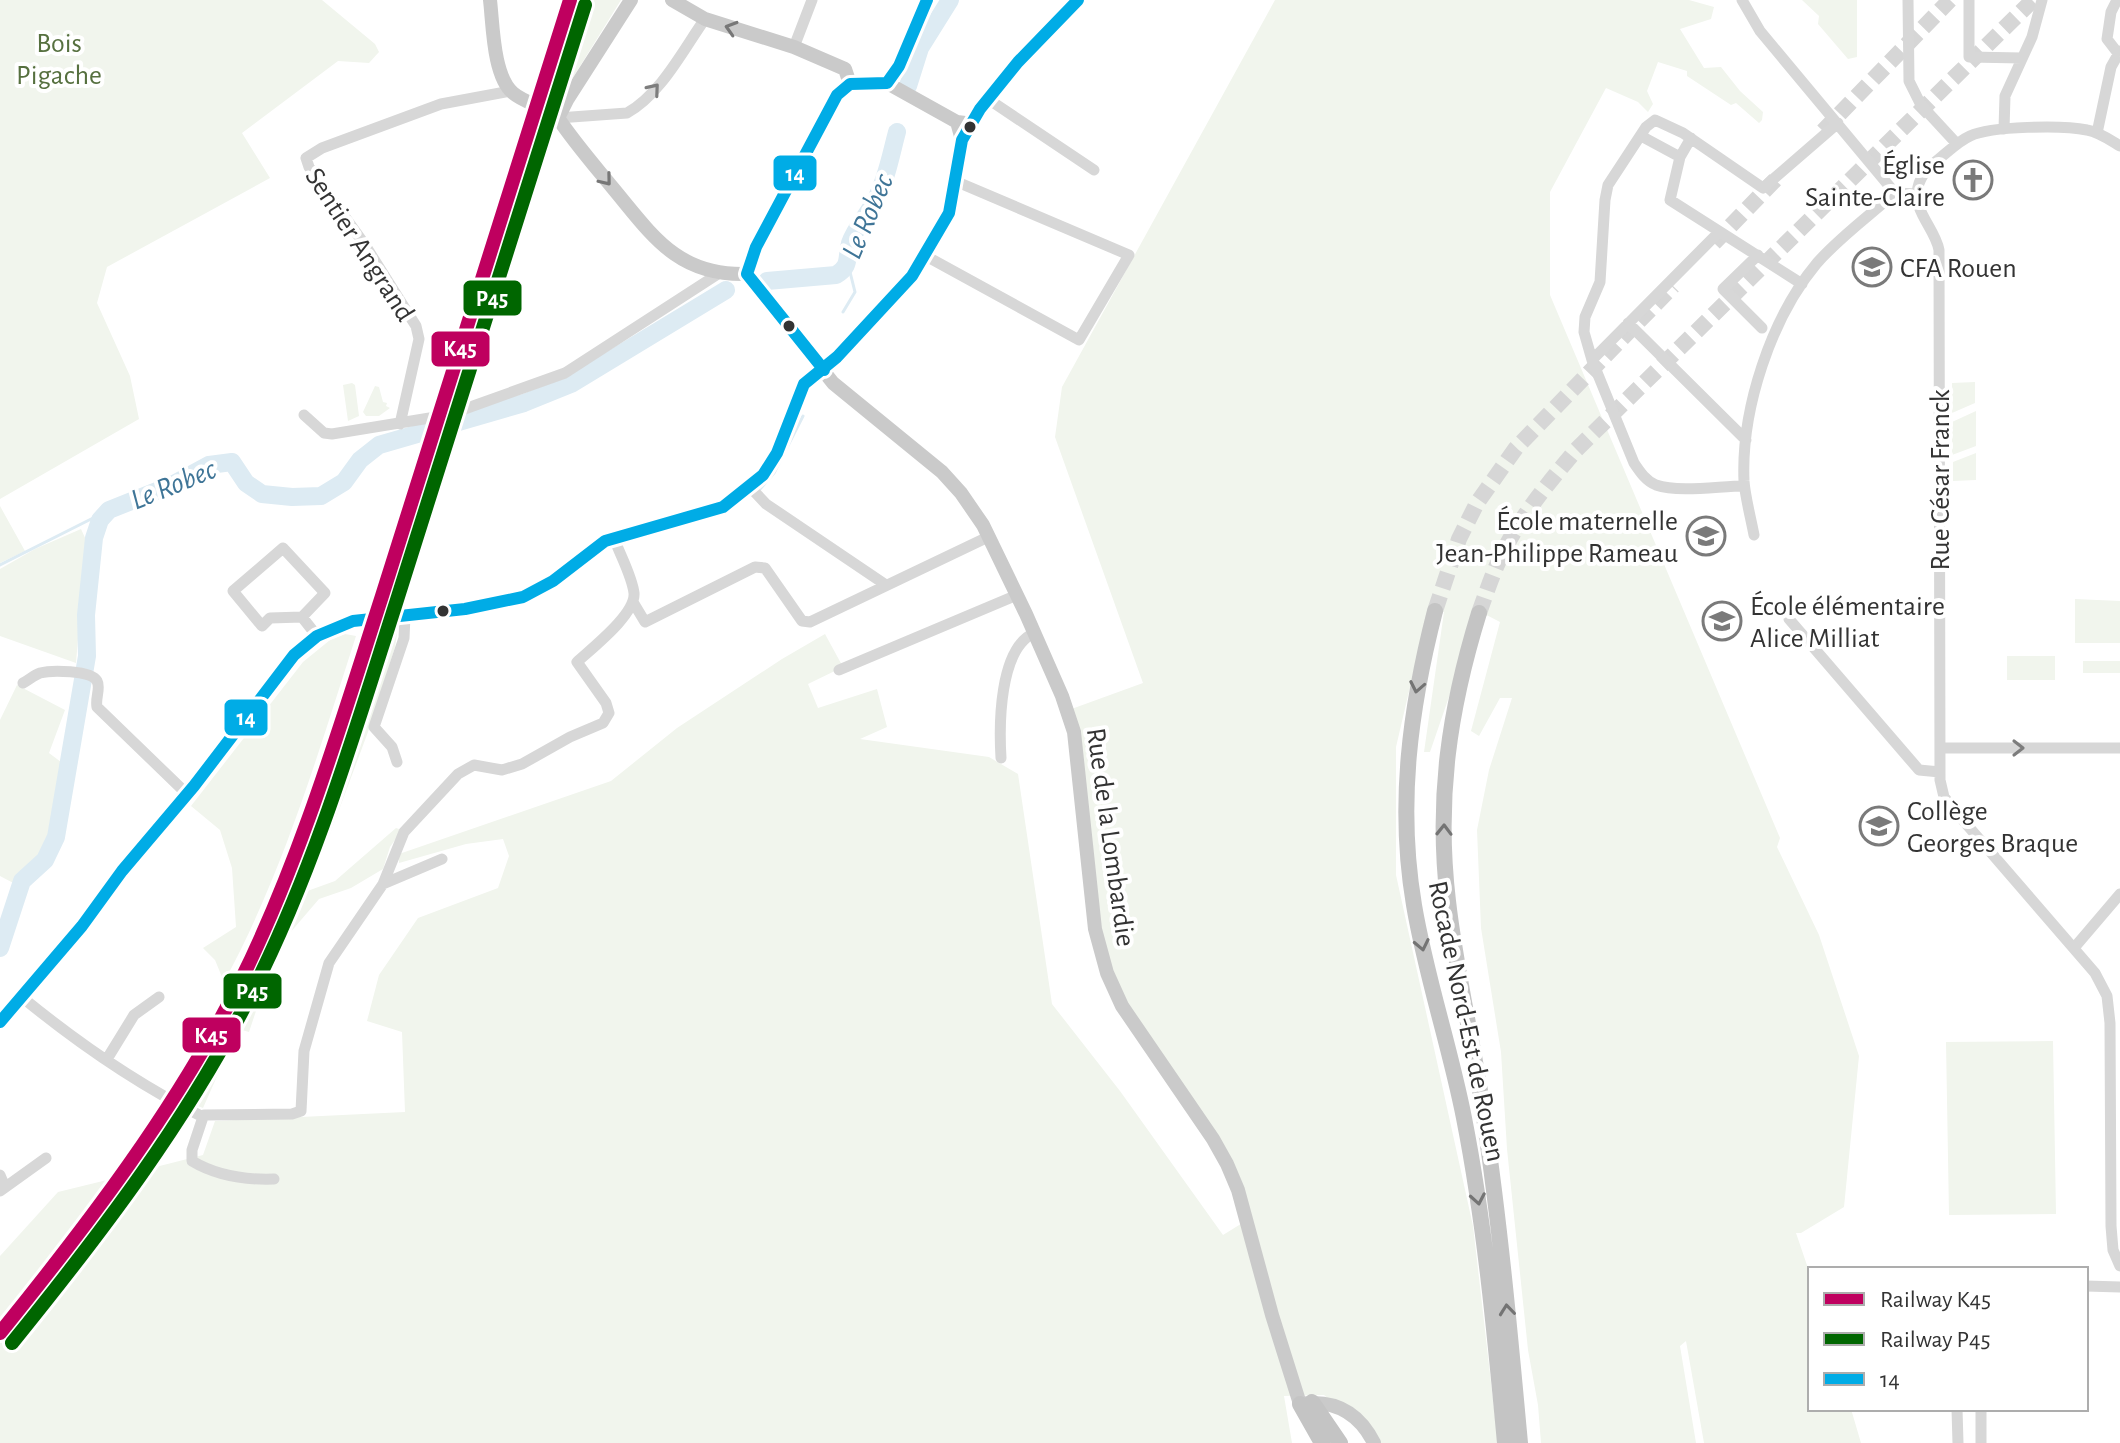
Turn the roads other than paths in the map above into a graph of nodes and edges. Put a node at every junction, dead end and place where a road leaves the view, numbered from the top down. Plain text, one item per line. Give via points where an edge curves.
1 (490, 0) edge
2 (631, 0) edge
3 (672, 0) edge
4 (812, 0) edge
5 (927, 0) edge
6 (1078, 0) edge
7 (1742, 0) edge
8 (1908, 0) edge
9 (1969, 0) edge
10 (2042, 0) edge
11 (2118, 3) edge
12 (705, 19) junction
13 (794, 47) junction
14 (2119, 52) edge
15 (2022, 58) junction
16 (887, 83) junction
17 (850, 84) junction
18 (511, 91) junction
19 (988, 99) junction
20 (558, 118) junction
21 (957, 122) junction
22 (1838, 123) junction
23 (973, 124) junction
24 (2004, 129) junction
25 (2097, 133) junction
26 (1641, 136) junction
27 (1691, 138) junction
28 (962, 140) junction
29 (1957, 144) junction
30 (2120, 146) edge
31 (1680, 157) junction
32 (1094, 170) dead end
33 (955, 181) junction
34 (1895, 193) junction
35 (1917, 194) junction
36 (1719, 232) junction
37 (924, 255) junction
38 (1758, 255) junction
39 (718, 274) junction
40 (747, 274) junction
41 (1802, 284) junction
42 (1628, 323) junction
43 (1762, 328) dead end
44 (1592, 360) junction
45 (824, 370) junction
46 (304, 415) dead end
47 (400, 424) junction
48 (1746, 440) junction
49 (1744, 486) junction
50 (750, 487) junction
51 (1754, 535) dead end
52 (988, 537) junction
53 (614, 538) junction
54 (886, 585) junction
55 (1017, 595) junction
56 (633, 602) junction
57 (1435, 611) tunnel mouth
58 (1479, 613) tunnel mouth
59 (405, 616) junction
60 (302, 617) junction
61 (1789, 619) dead end
62 (1034, 633) junction
63 (317, 636) junction
64 (839, 670) dead end
65 (23, 683) dead end
66 (1940, 748) junction
67 (2120, 748) edge
68 (1001, 758) dead end
69 (397, 762) dead end
70 (1940, 772) junction
71 (187, 794) junction
72 (442, 859) dead end
73 (383, 884) junction
74 (2120, 894) edge
75 (2074, 948) junction
76 (159, 997) dead end
77 (23, 998) junction
78 (0, 1022) edge
79 (107, 1059) junction
80 (203, 1117) junction
81 (46, 1158) dead end
82 (274, 1179) dead end
83 (2, 1184) edge
84 (2120, 1266) edge
85 (2088, 1286) edge
86 (2120, 1287) edge
87 (1306, 1403) junction
88 (1957, 1411) edge
89 (1981, 1411) edge
90 (1322, 1443) edge
91 (1340, 1443) edge
92 (1374, 1443) edge
93 (1505, 1443) edge
94 (1520, 1443) edge
95 (1958, 1443) edge
96 (1981, 1443) edge

1 - 18 main road via 498,62
2 - 20 main road
3 - 12 main road
4 - 13 street
5 - 16 street
6 - 19 street
7 - 22 street via 1760,31
8 - 29 street via 1913,91
9 - 15 street via 1969,57
10 - 15 street
11 - 14 street via 2111,12 2107,39
13 -> 12 main road
20 -> 12 street via 635,109 652,94
13 - 17 main road via 845,69
14 - 25 street
15 - 24 street via 2005,96
16 - 17 main road
16 - 21 main road
17 - 40 street via 837,95 756,247
18 - 20 main road
18 - 47 street, Sentier Angrand via 441,104 306,158 416,326 419,339
19 - 23 street
19 - 32 street
20 -> 39 main road via 657,240 686,262
21 - 23 main road
21 - 28 main road
22 - 27 street via 1763,188
22 - 34 street
23 - 28 street
24 - 25 street
24 - 29 street via 1981,132
25 - 30 street
26 - 27 street via 1655,120
26 - 31 street
26 - 44 street via 1608,185 1600,282 1585,317
27 - 31 street
28 - 33 main road
29 - 35 street via 1925,172
31 - 36 street via 1670,200
33 - 37 main road via 949,213
33 - 37 street via 1129,255 1079,340
34 - 35 street
34 - 41 street via 1831,249
35 - 66 street, Rue César Franck via 1939,250
36 - 38 street
36 - 42 street
37 - 45 main road via 912,276
38 - 41 street
38 - 43 street via 1723,289
39 - 40 main road
39 - 47 street via 565,373 448,415
40 - 45 main road, Rue de la Lombardie
41 - 48 street via 1770,343
42 - 44 street
42 - 48 street
44 - 49 street via 1644,477 1670,488
45 - 50 street via 804,384 777,453
45 - 52 main road, Rue de la Lombardie via 844,393 953,483
46 - 47 street via 332,434
48 - 49 street
49 - 51 street
50 - 53 street via 723,507
50 - 54 street via 766,504
52 - 54 street
52 - 55 main road, Rue de la Lombardie
53 - 56 street via 634,591
53 - 59 street via 523,597
54 - 56 street via 810,622 802,621 765,568 755,567 645,622
55 - 62 main road, Rue de la Lombardie
55 - 64 street
56 - 73 street via 577,662 606,703 609,713 603,723 522,764 502,770 474,765 458,774 404,832
57 -> 93 highway, Rocade Nord-Est de Rouen via 1411,725 1407,848 1422,946 1463,1116 1481,1218
94 -> 58 highway, Rocade Nord-Est de Rouen via 1493,1180 1444,851 1451,718
59 - 63 street via 353,621
59 - 69 street via 404,638 374,727 392,747
60 - 60 street via 270,618 262,626 233,591 283,548 325,593
60 - 63 street
61 - 70 street via 1919,770
62 - 68 street via 1020,642 1009,667 999,733
62 - 87 main road, Rue de la Lombardie via 1074,732 1103,963 1122,1006 1227,1164 1285,1354
63 - 71 street via 294,655
65 - 71 street via 54,671 83,673 98,683 97,707
66 -> 67 street
66 - 70 street, Rue César Franck
70 - 75 street, Rue César Franck via 1948,803
71 - 77 street
72 - 73 street
73 - 80 street via 329,963 304,1051 301,1111
74 - 75 street
75 - 84 street, Rue César Franck via 2102,984 2110,1010 2111,1226
76 - 79 street via 134,1015
77 - 78 street
77 - 79 street
79 - 80 street
80 - 82 street via 192,1161 247,1180
81 - 83 street
85 - 86 street
87 - 90 highway
87 - 91 highway
87 - 92 main road via 1353,1415
88 - 95 street
89 - 96 street

